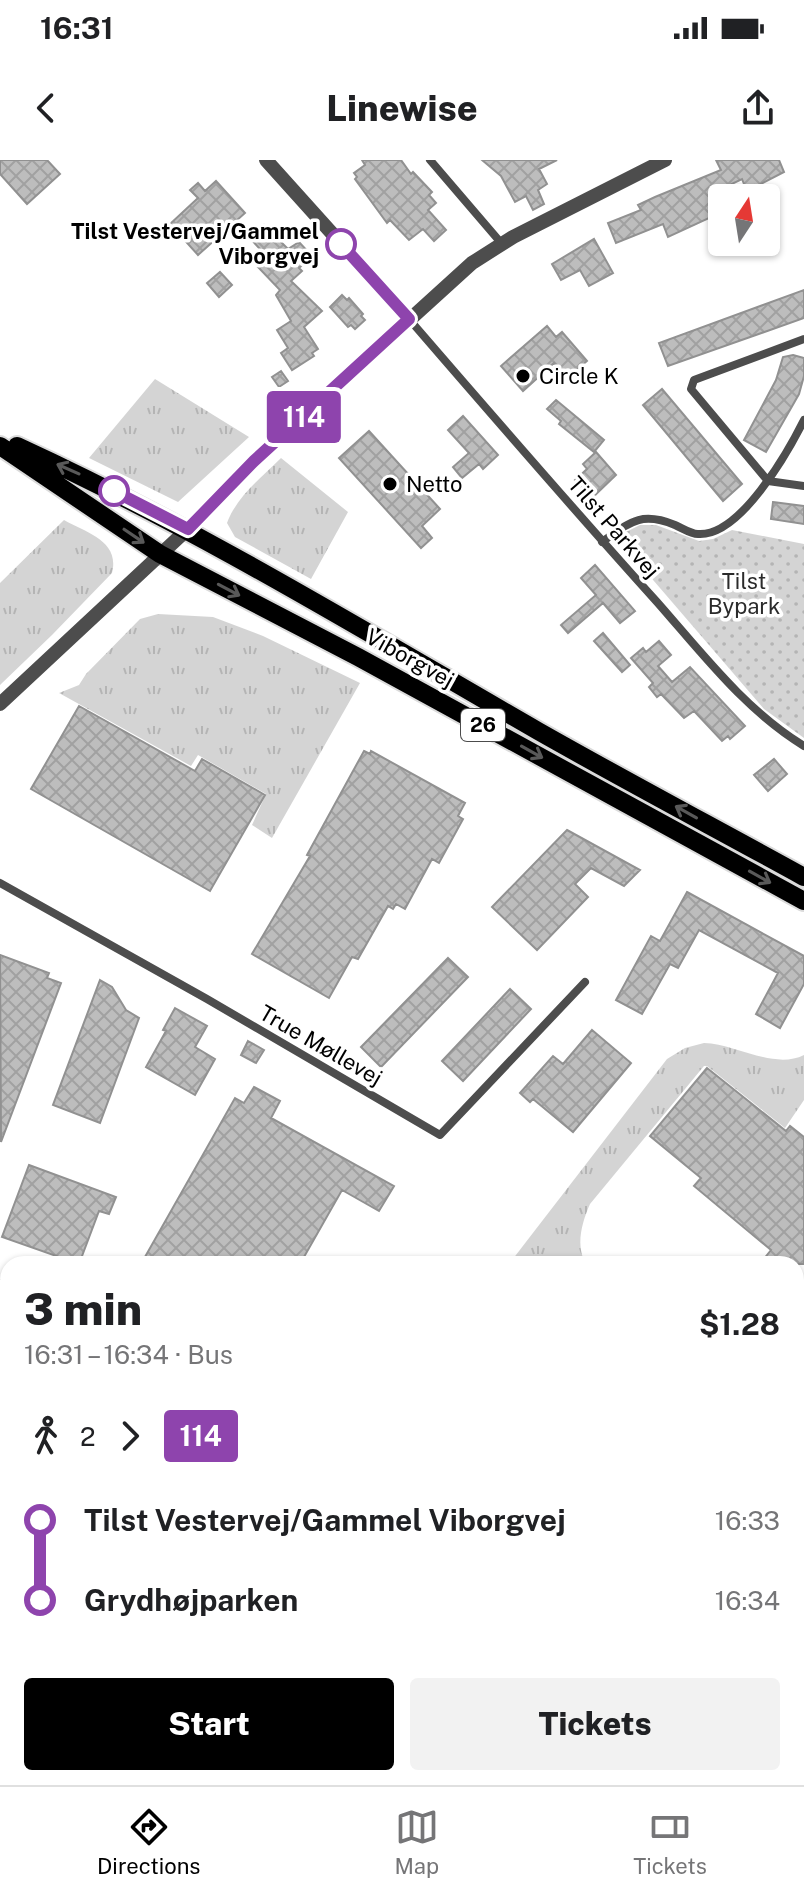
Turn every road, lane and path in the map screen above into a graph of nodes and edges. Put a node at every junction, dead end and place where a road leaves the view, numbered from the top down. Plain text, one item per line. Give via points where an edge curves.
1 (266, 160) edge
2 (443, 160) edge
3 (665, 160) edge
4 (433, 164) edge
5 (502, 244) junction
6 (409, 319) junction
7 (804, 339) edge
8 (804, 420) edge
9 (0, 439) edge
10 (0, 446) edge
11 (768, 481) junction
12 (804, 486) edge
13 (188, 529) junction
14 (602, 542) junction
15 (160, 554) junction
16 (0, 704) edge
17 (804, 746) edge
18 (804, 877) edge
19 (0, 883) edge
20 (804, 901) edge
21 (585, 982) dead end

1 - 6 street
2 - 4 street
3 - 5 street
4 - 5 street
5 - 6 street via 472,263
6 - 13 street
6 - 14 street, Tilst Parkvej
7 - 11 street via 694,380 691,389
8 - 11 street
13 -> 9 main road, Viborgvej / 26
10 -> 15 main road, Viborgvej / 26
11 - 12 street
11 - 14 street via 718,531 697,535 644,518
13 - 15 street
18 -> 13 main road, Viborgvej / 26
14 - 17 street, Tilst Parkvej via 758,713
15 - 16 street
15 -> 20 main road, Viborgvej / 26
19 - 21 street, True Møllevej via 440,1135

